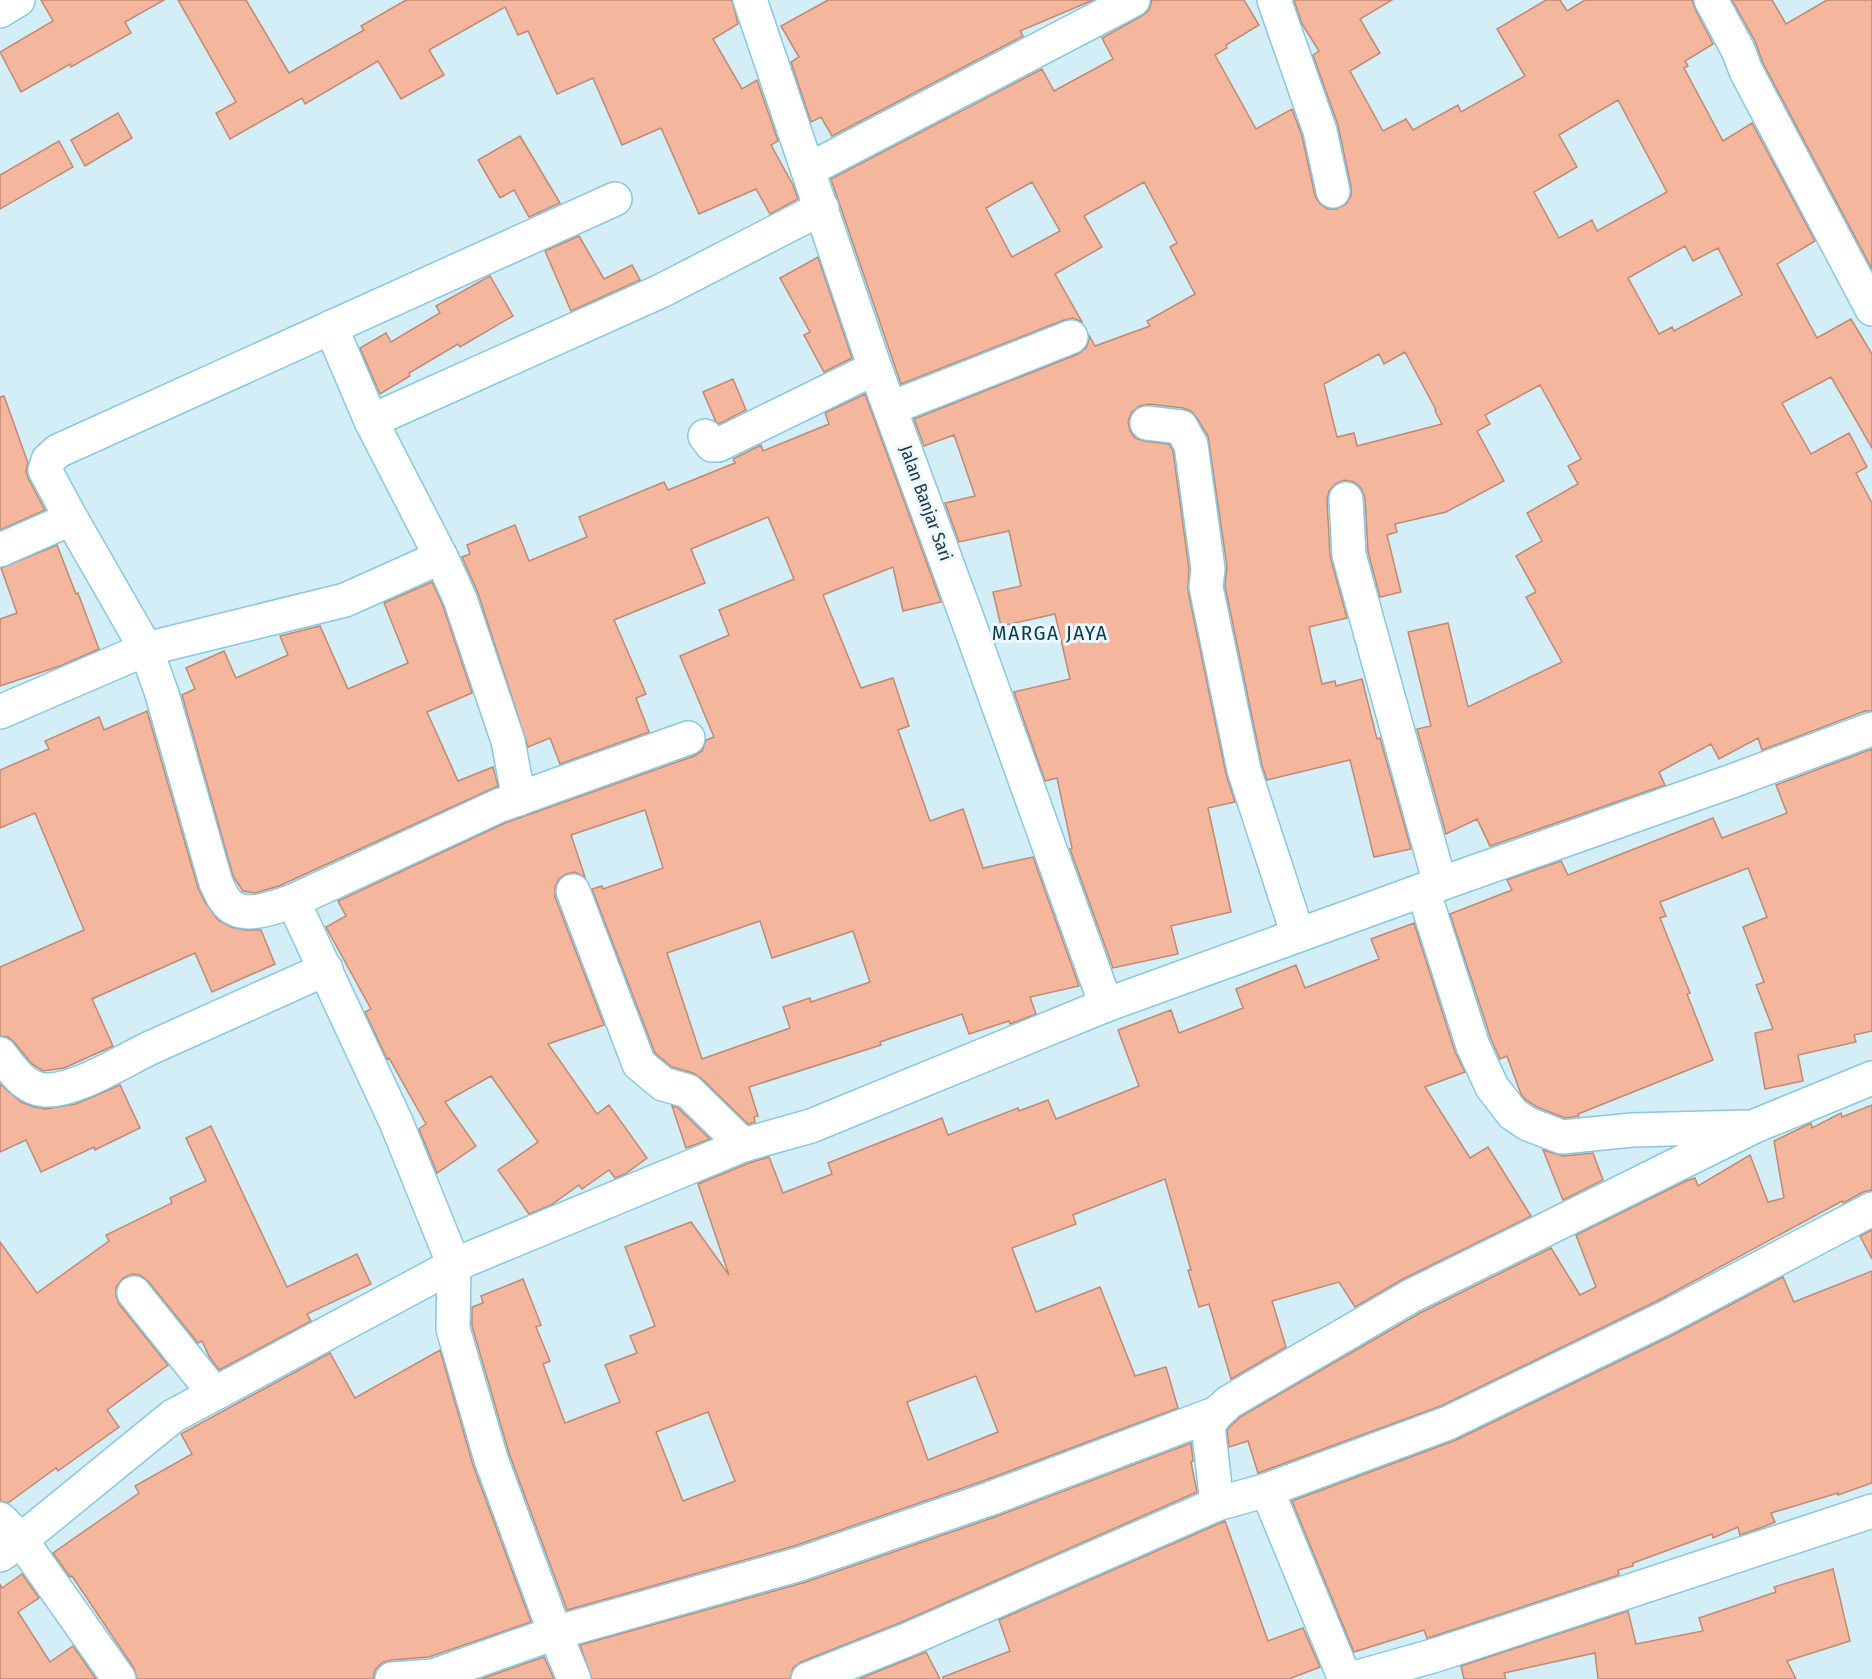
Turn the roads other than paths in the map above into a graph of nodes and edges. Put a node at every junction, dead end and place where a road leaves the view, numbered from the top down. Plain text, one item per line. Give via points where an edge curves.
1 (18, 0) edge
2 (750, 0) edge
3 (1133, 0) edge
4 (1274, 0) edge
5 (1711, 0) edge
6 (0, 10) edge
7 (808, 170) junction
8 (1333, 191) dead end
9 (615, 199) dead end
10 (822, 208) junction
11 (1872, 309) edge
12 (332, 327) junction
13 (1071, 337) dead end
14 (875, 368) junction
15 (891, 408) junction
16 (371, 421) junction
17 (1147, 423) dead end
18 (705, 436) dead end
19 (1346, 499) dead end
20 (72, 520) junction
21 (0, 550) edge
22 (441, 557) junction
23 (146, 650) junction
24 (0, 712) edge
25 (1872, 729) edge
26 (688, 738) dead end
27 (519, 799) junction
28 (1432, 887) junction
29 (573, 891) dead end
30 (293, 901) junction
31 (1298, 935) junction
32 (326, 969) junction
33 (1106, 1005) junction
34 (0, 1054) edge
35 (1872, 1078) edge
36 (1755, 1126) junction
37 (742, 1145) junction
38 (1872, 1209) edge
39 (454, 1265) junction
40 (135, 1293) dead end
41 (214, 1393) junction
42 (1217, 1413) junction
43 (1267, 1490) junction
44 (1217, 1504) junction
45 (1872, 1511) edge
46 (7, 1538) edge
47 (555, 1633) junction
48 (1439, 1667) edge
49 (119, 1679) edge
50 (392, 1679) edge
51 (574, 1679) edge
52 (808, 1679) edge
53 (1345, 1679) edge
54 (1351, 1679) edge

1 - 6 street
2 - 7 street, Jalan Banjar Sari
3 - 7 street
4 - 8 street via 1320,131
5 - 11 street
7 - 10 street, Jalan Banjar Sari
9 - 12 street
10 - 14 street, Jalan Banjar Sari
10 - 16 street via 660,291
12 - 16 street
12 - 20 street via 58,451 48,460 45,470
13 - 15 street
14 - 15 street, Jalan Banjar Sari
14 - 18 street via 718,445 712,445
15 - 33 street, Jalan Banjar Sari
16 - 22 street
17 - 31 street via 1181,427 1191,445 1208,569 1206,587 1244,770
19 - 28 street via 1349,555
20 - 21 street
20 - 23 street
22 - 23 street via 345,600
22 - 27 street via 460,599 508,741
23 - 24 street
23 - 30 street via 225,902 241,911 265,911
25 - 28 street
26 - 27 street
27 - 30 street
28 - 31 street
28 - 36 street via 1473,1046 1492,1087 1513,1114 1562,1137 1632,1130
29 - 37 street via 639,1064 663,1084 688,1091
30 - 32 street
31 - 33 street
32 - 34 street via 57,1090 33,1088 20,1079
32 - 39 street via 396,1122
33 - 37 street via 811,1126
35 - 36 street
36 - 42 street via 1411,1296 1229,1402
37 - 39 street
38 - 43 street via 1665,1318 1448,1423
39 - 41 street
39 - 47 street via 453,1329 491,1459
40 - 41 street
41 - 46 street via 165,1422
42 - 44 street via 1208,1425
42 - 47 street via 989,1499 800,1564
43 - 44 street
43 - 53 street
44 - 52 street
45 - 48 street
46 - 49 street
47 - 50 street via 433,1676
47 - 51 street
48 - 54 street

